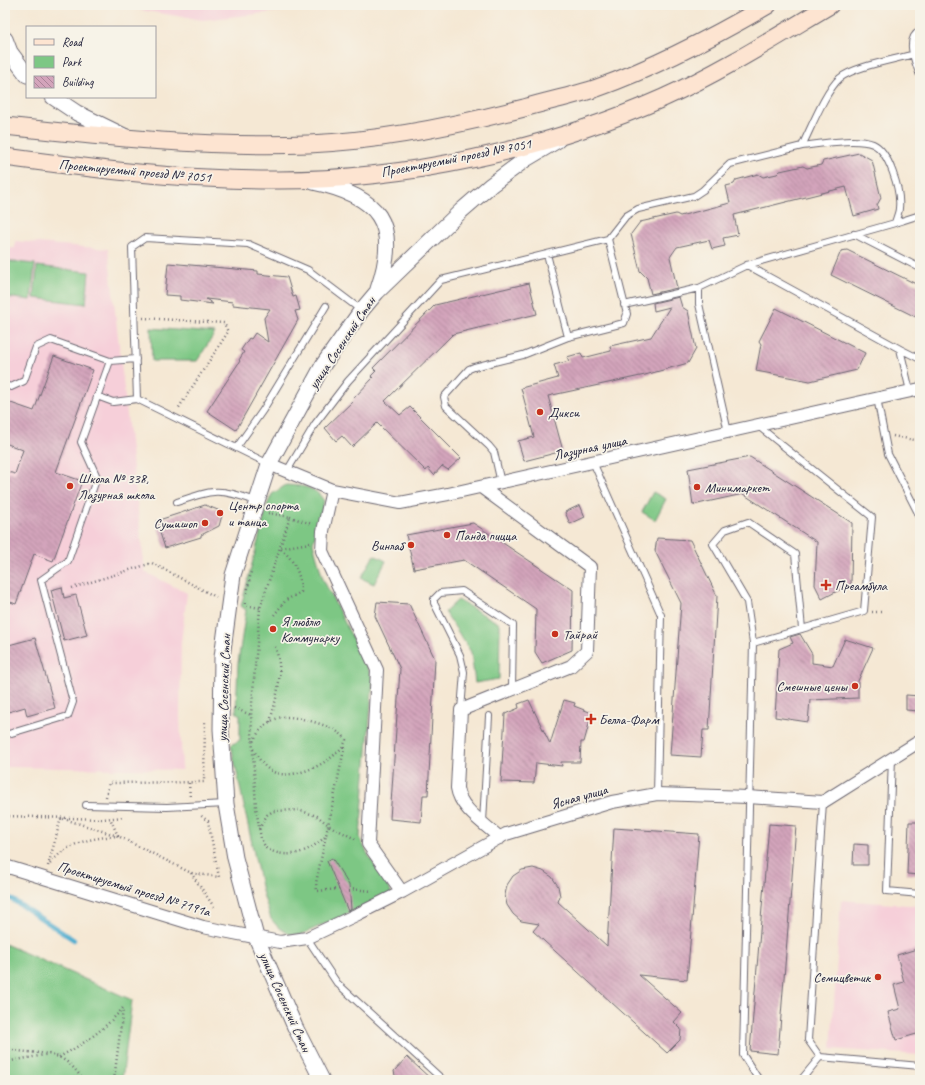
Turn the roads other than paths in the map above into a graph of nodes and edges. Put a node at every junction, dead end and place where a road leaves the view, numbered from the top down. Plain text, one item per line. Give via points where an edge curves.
1 (768, 5) edge
2 (830, 5) edge
3 (920, 31) edge
4 (5, 39) edge
5 (914, 54) junction
6 (26, 74) edge
7 (920, 76) edge
8 (54, 98) edge
9 (5, 126) edge
10 (569, 133) junction
11 (130, 139) junction
12 (802, 146) junction
13 (5, 157) edge
14 (301, 180) junction
15 (920, 215) edge
16 (895, 223) junction
17 (854, 234) junction
18 (608, 239) junction
19 (547, 254) junction
20 (746, 265) junction
21 (920, 268) edge
22 (698, 288) junction
23 (377, 292) junction
24 (624, 305) junction
25 (326, 306) dead end
26 (361, 311) junction
27 (568, 337) junction
28 (900, 349) junction
29 (136, 359) junction
30 (920, 359) edge
31 (110, 362) junction
32 (5, 384) edge
33 (915, 390) edge
34 (97, 396) junction
35 (877, 398) junction
36 (137, 399) junction
37 (757, 425) junction
38 (728, 432) junction
39 (237, 447) junction
40 (593, 462) junction
41 (269, 464) junction
42 (287, 471) junction
43 (501, 483) junction
44 (481, 487) junction
45 (332, 490) junction
46 (256, 501) junction
47 (177, 502) dead end
48 (920, 517) edge
49 (802, 629) junction
50 (753, 643) junction
51 (512, 689) junction
52 (461, 710) junction
53 (489, 716) dead end
54 (5, 734) edge
55 (920, 741) edge
56 (892, 758) junction
57 (657, 794) junction
58 (748, 797) junction
59 (824, 802) junction
60 (226, 804) junction
61 (86, 805) dead end
62 (483, 822) junction
63 (500, 838) junction
64 (5, 866) edge
65 (402, 892) junction
66 (920, 894) edge
67 (256, 937) junction
68 (307, 938) junction
69 (820, 1057) junction
70 (920, 1066) edge
71 (322, 1080) edge
72 (443, 1080) edge
73 (760, 1080) edge
74 (801, 1080) edge

1 - 11 main road via 690,48 597,88 470,121 378,138 310,144
2 - 10 main road, Проектируемый проезд № 7051 via 665,97
3 - 5 lane via 911,43
4 - 6 street via 10,52
5 - 7 lane
5 - 12 lane via 855,70 840,79 830,91
8 - 11 street via 77,113
9 - 11 main road
10 - 14 main road, Проектируемый проезд № 7051 via 433,166 392,173
10 - 23 street, улица Сосенский Стан via 491,185
12 - 16 lane via 858,141 873,144 883,153 898,192 899,208
12 - 18 lane via 730,164 694,196 638,209 626,216
13 - 14 main road, Проектируемый проезд № 7051 via 100,170 195,178
14 - 23 street via 349,192 376,212 386,234 387,247 386,261
15 - 16 lane
16 - 17 lane
17 - 20 lane
17 - 21 lane
18 - 19 lane
18 - 24 lane
19 - 27 lane
19 - 42 lane via 441,280 348,381 315,424
20 - 22 lane
20 - 28 lane
22 - 24 lane
22 - 38 lane via 699,304
23 - 26 street, улица Сосенский Стан
24 - 27 lane via 627,319 624,323
25 - 39 lane via 263,410
26 - 29 lane via 308,270 248,244 145,238 132,247
26 - 41 street, улица Сосенский Стан via 323,365
27 - 43 lane via 523,355 474,367 444,397 446,406 494,452
28 - 30 lane
28 - 33 lane
29 - 31 lane
29 - 36 lane
31 - 32 lane via 51,340 36,347 24,381 11,387
31 - 34 lane
33 - 35 street, Лазурная улица
34 - 36 lane via 113,402
34 - 54 lane via 81,442 97,477 68,561 41,580 73,702 68,716
35 - 37 street, Лазурная улица
35 - 48 lane via 888,454
36 - 39 lane
37 - 38 street, Лазурная улица
37 - 49 lane via 872,517 864,611
38 - 40 street, Лазурная улица
39 - 41 lane
40 - 43 street, Лазурная улица
40 - 57 lane via 661,615
41 - 42 street, Лазурная улица
41 - 46 street, улица Сосенский Стан
42 - 45 street, Лазурная улица
43 - 44 street, Лазурная улица
44 - 45 street, Лазурная улица via 400,503
44 - 51 street via 590,567 587,651 571,666
45 - 65 street via 323,531 322,551 377,670 368,844
46 - 47 lane via 229,492 209,491
46 - 60 street, улица Сосенский Стан via 233,575 220,601 221,729
49 - 50 lane
49 - 50 lane via 794,554 748,522 725,530 713,544 747,602
50 - 58 lane
51 - 52 street
51 - 52 lane via 513,625 462,591 440,593 434,599 434,603 462,664
52 - 62 street via 458,796
53 - 62 lane
55 - 56 street
56 - 59 street
56 - 66 lane via 887,891
57 - 58 street, Ясная улица
57 - 63 street, Ясная улица via 612,802
58 - 59 street, Ясная улица
58 - 73 lane via 742,1055
59 - 69 lane via 808,1040
60 - 61 lane
60 - 67 street, улица Сосенский Стан via 235,858
62 - 63 street
63 - 65 street, Ясная улица
64 - 67 street, Проектируемый проезд № 7191а via 203,927
65 - 68 street, Ясная улица
67 - 68 street, Ясная улица via 280,942
67 - 71 street, улица Сосенский Стан via 295,1027
68 - 72 lane via 337,983
69 - 70 lane
69 - 74 lane

